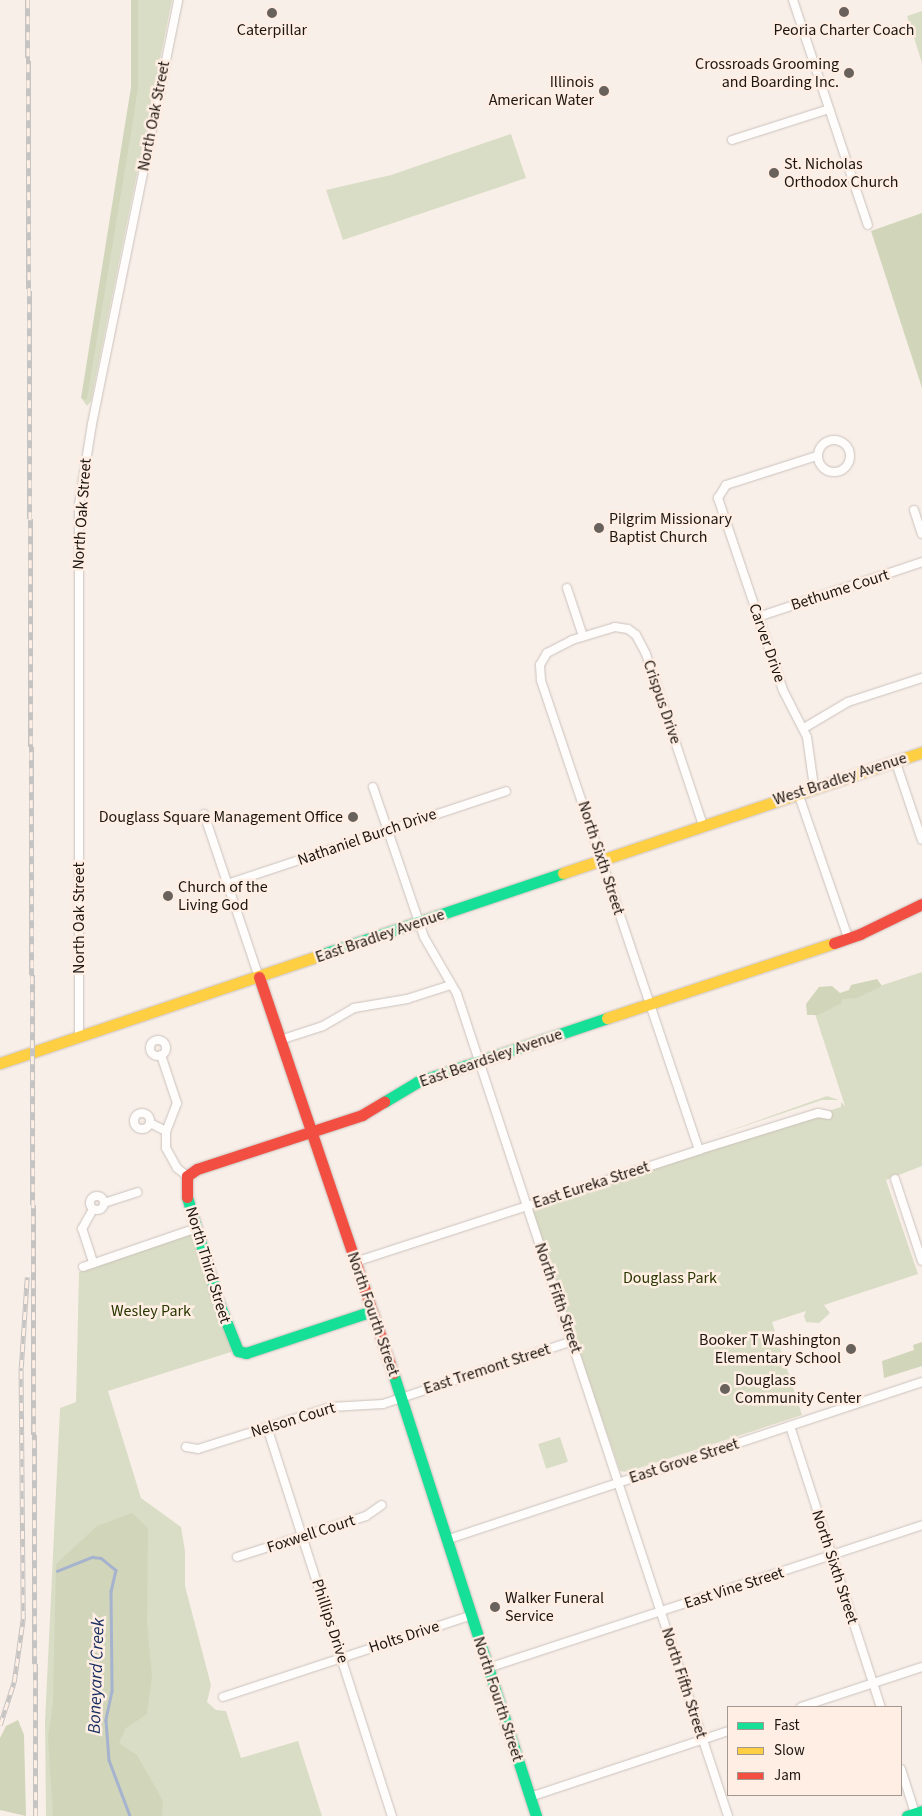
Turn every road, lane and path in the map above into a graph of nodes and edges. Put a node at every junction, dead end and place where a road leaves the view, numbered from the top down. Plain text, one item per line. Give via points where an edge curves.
1 (178, 0) edge
2 (793, 0) edge
3 (829, 109) junction
4 (732, 140) dead end
5 (868, 224) dead end
6 (817, 456) junction
7 (914, 510) dead end
8 (922, 534) edge
9 (922, 562) edge
10 (567, 588) dead end
11 (758, 617) junction
12 (583, 636) junction
13 (922, 678) edge
14 (804, 728) junction
15 (922, 752) edge
16 (895, 760) junction
17 (373, 787) dead end
18 (814, 787) junction
19 (506, 791) dead end
20 (798, 793) junction
21 (759, 806) joint
22 (204, 814) dead end
23 (703, 825) junction
24 (388, 830) junction
25 (922, 840) edge
26 (602, 859) junction
27 (227, 884) junction
28 (922, 904) edge
29 (420, 923) junction
30 (848, 938) junction
31 (259, 977) junction
32 (451, 985) junction
33 (650, 1004) junction
34 (79, 1037) junction
35 (280, 1040) junction
36 (161, 1055) dead end
37 (479, 1060) junction
38 (0, 1063) edge
39 (828, 1115) dead end
40 (150, 1124) dead end
41 (166, 1131) junction
42 (311, 1132) junction
43 (699, 1150) junction
44 (187, 1176) junction
45 (895, 1179) dead end
46 (137, 1192) dead end
47 (104, 1203) junction
48 (526, 1205) junction
49 (93, 1209) junction
50 (197, 1228) junction
51 (922, 1261) edge
52 (92, 1262) junction
53 (356, 1262) junction
54 (83, 1267) dead end
55 (372, 1312) junction
56 (572, 1341) junction
57 (922, 1382) edge
58 (401, 1398) junction
59 (790, 1426) junction
60 (267, 1427) junction
61 (186, 1448) dead end
62 (619, 1482) junction
63 (382, 1505) dead end
64 (922, 1525) edge
65 (303, 1537) junction
66 (446, 1540) junction
67 (832, 1555) junction
68 (237, 1557) dead end
69 (661, 1612) junction
70 (470, 1616) junction
71 (341, 1658) junction
72 (922, 1667) edge
73 (488, 1668) junction
74 (873, 1683) junction
75 (223, 1697) dead end
76 (804, 1706) edge
77 (881, 1706) edge
78 (727, 1731) edge
79 (702, 1740) junction
80 (902, 1772) edge
81 (530, 1797) junction
82 (915, 1814) edge
83 (392, 1816) edge
84 (536, 1816) edge
85 (728, 1816) edge

1 - 34 street, North Oak Street via 92,424 80,498 77,554
2 - 3 street
3 - 4 street
3 - 5 street
6 - 6 street via 822,445 831,440 846,446 850,456 847,466 833,472 824,469
6 - 11 street, Carver Drive via 726,485 718,498
7 - 8 street
9 - 11 street, Bethume Court
10 - 12 street
11 - 14 street, Carver Drive via 783,690
12 - 23 street, Crispus Drive via 623,627 640,640
12 - 26 street, North Sixth Street via 547,653 540,671
13 - 14 street via 848,702
14 - 18 street, Carver Drive
15 - 16 street, West Bradley Avenue
16 - 18 street, West Bradley Avenue
16 - 25 street
17 - 24 street, North Fifth Street
18 - 20 street, West Bradley Avenue
19 - 24 street, Nathaniel Burch Drive
20 - 21 street, West Bradley Avenue
20 - 30 street
21 - 23 street, East Bradley Avenue
22 - 27 street, North Fourth Street
23 - 26 street, East Bradley Avenue
24 - 27 street, Nathaniel Burch Drive
24 - 29 street, North Fifth Street
26 - 29 street, East Bradley Avenue
26 - 33 street, North Sixth Street
27 - 31 street, North Fourth Street
28 - 30 street, East Beardsley Avenue via 876,929
29 - 31 street, East Bradley Avenue
29 - 32 street, North Fifth Street
30 - 33 street, East Beardsley Avenue
31 - 34 street, East Bradley Avenue
31 - 35 street, North Fourth Street
32 - 35 street via 407,999 354,1008 323,1026
32 - 37 street, North Fifth Street
33 - 37 street, East Beardsley Avenue
33 - 43 street, North Sixth Street
34 - 38 street, East Bradley Avenue
35 - 42 street, North Fourth Street
36 - 41 street via 177,1103
37 - 42 street, East Beardsley Avenue via 416,1082 376,1108
37 - 48 street, North Fifth Street
39 - 43 street, East Eureka Street via 818,1113
40 - 41 street
41 - 44 street via 170,1159
42 - 44 street, East Beardsley Avenue
42 - 53 street, North Fourth Street
43 - 48 street, East Eureka Street
44 - 50 street, North Third Street via 185,1191
45 - 51 street
46 - 47 street
47 - 49 street via 99,1210
47 - 49 street via 101,1197 94,1197 90,1202
48 - 53 street, East Eureka Street
48 - 56 street, North Fifth Street
49 - 52 street via 82,1228
50 - 52 street
50 - 55 street, North Third Street via 218,1301 238,1351 256,1350
52 - 54 street
53 - 55 street, North Fourth Street
55 - 58 street, North Fourth Street
56 - 58 street, East Tremont Street
56 - 62 street, North Fifth Street
57 - 59 street, East Grove Street
58 - 60 street, Nelson Court via 373,1406 331,1407
58 - 66 street, North Fourth Street
59 - 62 street, East Grove Street
59 - 67 street, North Sixth Street
60 - 61 street, Nelson Court via 198,1449
60 - 65 street, Phillips Drive
62 - 66 street, East Grove Street
62 - 69 street, North Fifth Street
63 - 65 street, Foxwell Court via 366,1516
64 - 67 street, East Vine Street
65 - 68 street, Foxwell Court
65 - 71 street, Phillips Drive
66 - 70 street, North Fourth Street
67 - 69 street, East Vine Street
67 - 74 street, North Sixth Street
69 - 73 street, East Vine Street
69 - 79 street, North Fifth Street
70 - 71 street, Holts Drive
70 - 73 street, North Fourth Street
71 - 75 street, Holts Drive
71 - 83 street, Phillips Drive
72 - 74 street
73 - 81 street, North Fourth Street
74 - 76 street
74 - 77 street, North Sixth Street
78 - 79 street
79 - 81 street
79 - 85 street, North Fifth Street
80 - 82 street
81 - 84 street, North Fourth Street

